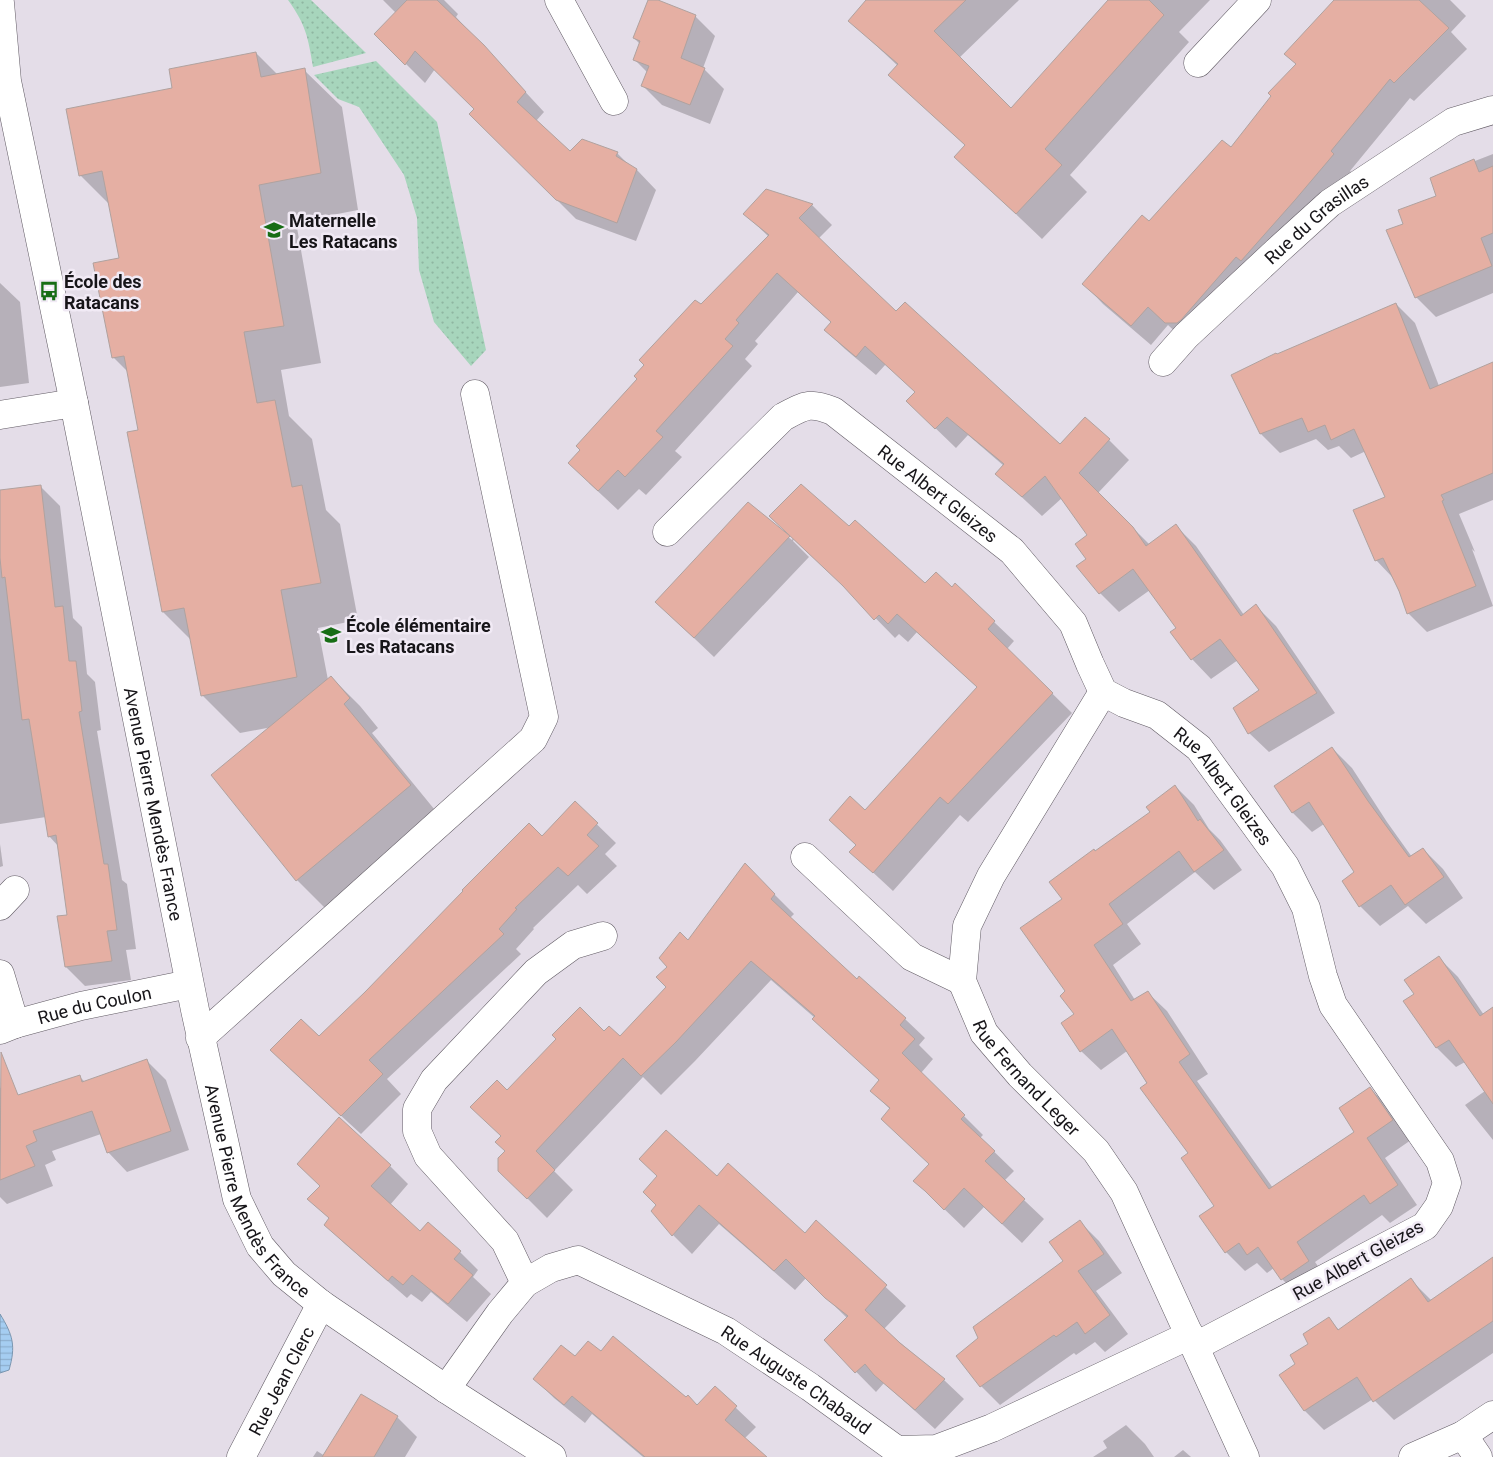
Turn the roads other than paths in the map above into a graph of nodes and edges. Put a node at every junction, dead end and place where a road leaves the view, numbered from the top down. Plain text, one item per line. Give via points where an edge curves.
1 (559, 0) edge
2 (1257, 0) edge
3 (0, 2) edge
4 (1198, 63) dead end
5 (614, 102) dead end
6 (1493, 110) edge
7 (1163, 362) dead end
8 (475, 394) dead end
9 (74, 403) junction
10 (0, 415) edge
11 (667, 532) dead end
12 (1103, 692) junction
13 (805, 857) dead end
14 (603, 936) dead end
15 (0, 974) edge
16 (962, 981) junction
17 (190, 984) junction
18 (7, 1027) edge
19 (200, 1038) junction
20 (525, 1283) junction
21 (321, 1304) junction
22 (1193, 1340) junction
23 (446, 1389) junction
24 (1493, 1415) edge
25 (1463, 1435) junction
26 (241, 1457) edge
27 (552, 1457) edge
28 (1245, 1457) edge
29 (1414, 1457) edge
30 (1478, 1457) edge

1 - 5 street
2 - 4 street
3 - 9 street, Avenue Pierre Mendès France via 7,80
6 - 7 street, Rue du Grasillas via 1453,122 1330,204 1186,336
8 - 19 street via 544,717 533,739
9 - 10 street
9 - 17 street, Avenue Pierre Mendès France
11 - 12 street, Rue Albert Gleizes via 783,417 802,407 816,405 833,411 1012,551 1073,624
12 - 16 street, Rue Fernand Leger via 987,884 967,926
12 - 22 street, Rue Albert Gleizes via 1157,716 1199,748 1285,866 1306,908 1333,1005 1440,1161 1447,1183 1439,1206 1425,1226
13 - 16 street via 912,957
14 - 20 street via 573,946 536,972 434,1080 417,1109 417,1131 428,1156 505,1241
15 - 18 street
16 - 22 street, Rue Fernand Leger via 984,1033 1020,1075 1096,1151 1124,1192
17 - 18 street, Rue du Coulon via 81,1006
17 - 19 street, Avenue Pierre Mendès France
19 - 21 street, Avenue Pierre Mendès France via 237,1199 260,1246 284,1274
20 - 22 street, Rue Auguste Chabaud via 551,1268 578,1260 726,1331 897,1450 936,1449 992,1428
20 - 23 street, Rue Auguste Chabaud
21 - 23 street, Avenue Pierre Mendès France
21 - 26 street, Rue Jean Clerc
22 - 28 street, Rue Fernand Leger
23 - 27 street, Avenue Pierre Mendès France
24 - 25 street
25 - 29 street
25 - 30 street

